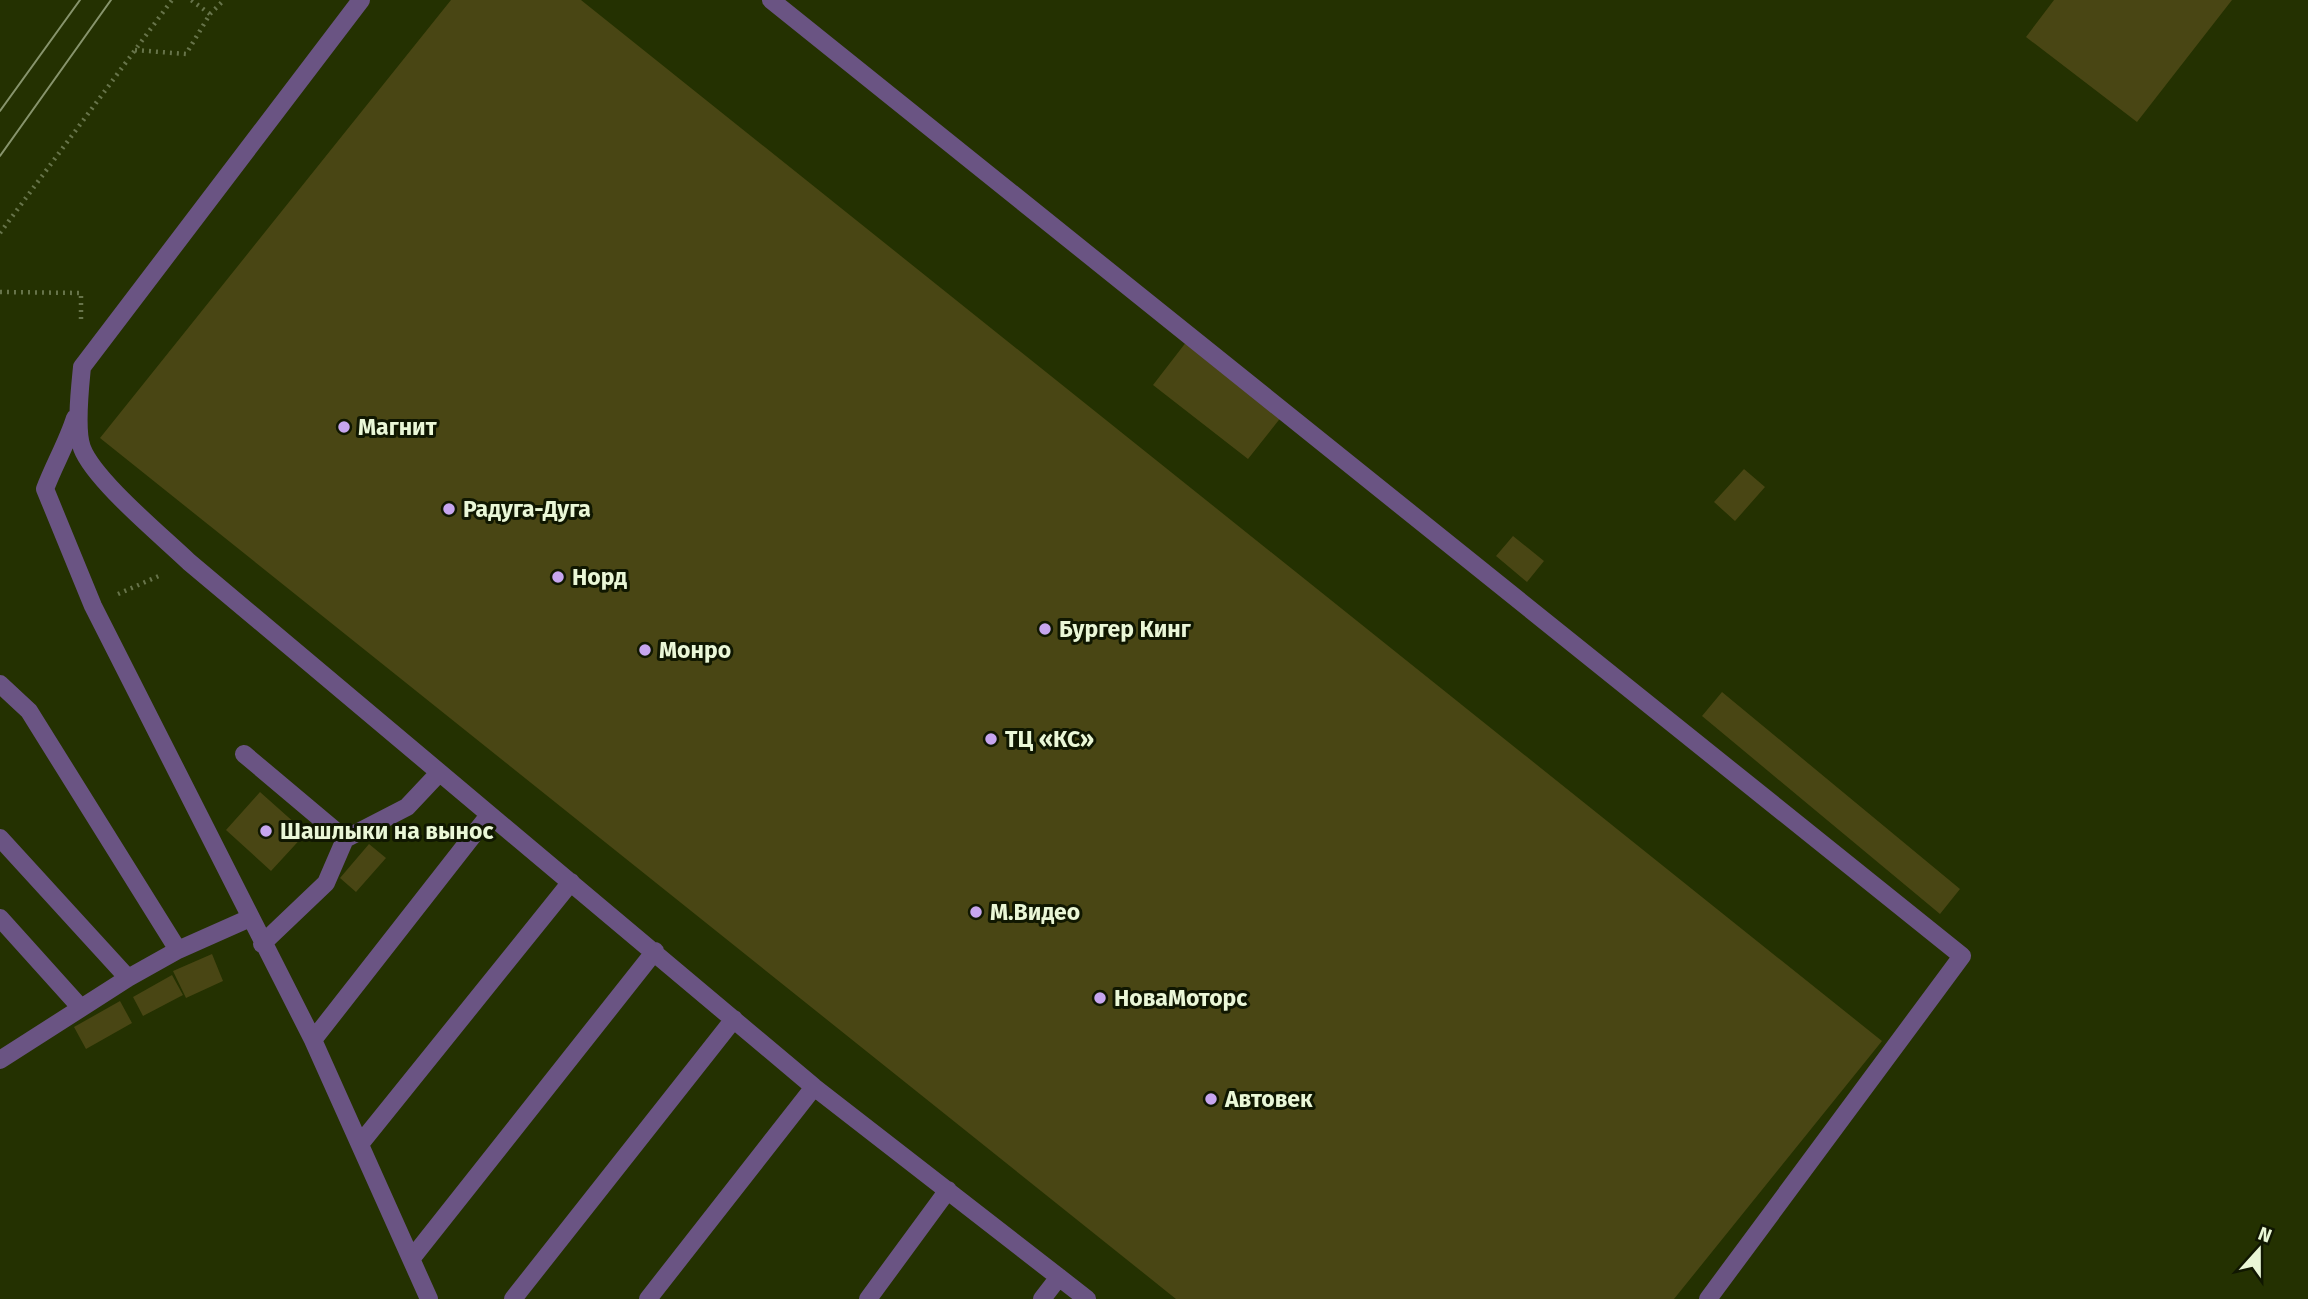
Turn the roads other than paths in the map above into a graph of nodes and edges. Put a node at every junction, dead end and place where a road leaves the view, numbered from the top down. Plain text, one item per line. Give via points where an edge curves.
1 (361, 0) edge
2 (771, 0) edge
3 (79, 408) junction
4 (0, 684) edge
5 (244, 754) dead end
6 (439, 773) junction
7 (489, 815) junction
8 (0, 838) edge
9 (345, 839) junction
10 (571, 882) junction
11 (0, 918) edge
12 (250, 918) junction
13 (262, 944) junction
14 (178, 950) junction
15 (655, 951) junction
16 (128, 978) junction
17 (81, 1008) junction
18 (734, 1019) junction
19 (313, 1041) junction
20 (0, 1060) edge
21 (814, 1087) junction
22 (360, 1144) junction
23 (948, 1190) junction
24 (412, 1258) junction
25 (1059, 1277) junction
26 (429, 1299) edge
27 (513, 1299) edge
28 (648, 1299) edge
29 (868, 1299) edge
30 (1042, 1299) edge
31 (1087, 1299) edge
32 (1708, 1299) edge

1 - 3 lane via 82,367
2 - 32 lane via 1962,956
3 - 6 lane via 82,447 101,477 188,562
3 - 12 lane via 45,489 93,606
4 - 14 lane via 29,711
5 - 9 lane
6 - 7 lane
6 - 9 lane via 407,807
7 - 10 lane
7 - 19 lane
8 - 16 lane
9 - 13 lane via 326,883
10 - 15 lane
10 - 22 lane
11 - 17 lane
12 - 13 lane
12 - 14 lane
13 - 19 lane
14 - 16 lane
15 - 18 lane
15 - 24 lane
16 - 17 lane
17 - 20 lane
18 - 21 lane
18 - 27 lane
19 - 22 lane
21 - 23 lane
21 - 28 lane
22 - 24 lane
23 - 25 lane
23 - 29 lane
24 - 26 lane
25 - 30 lane
25 - 31 lane

